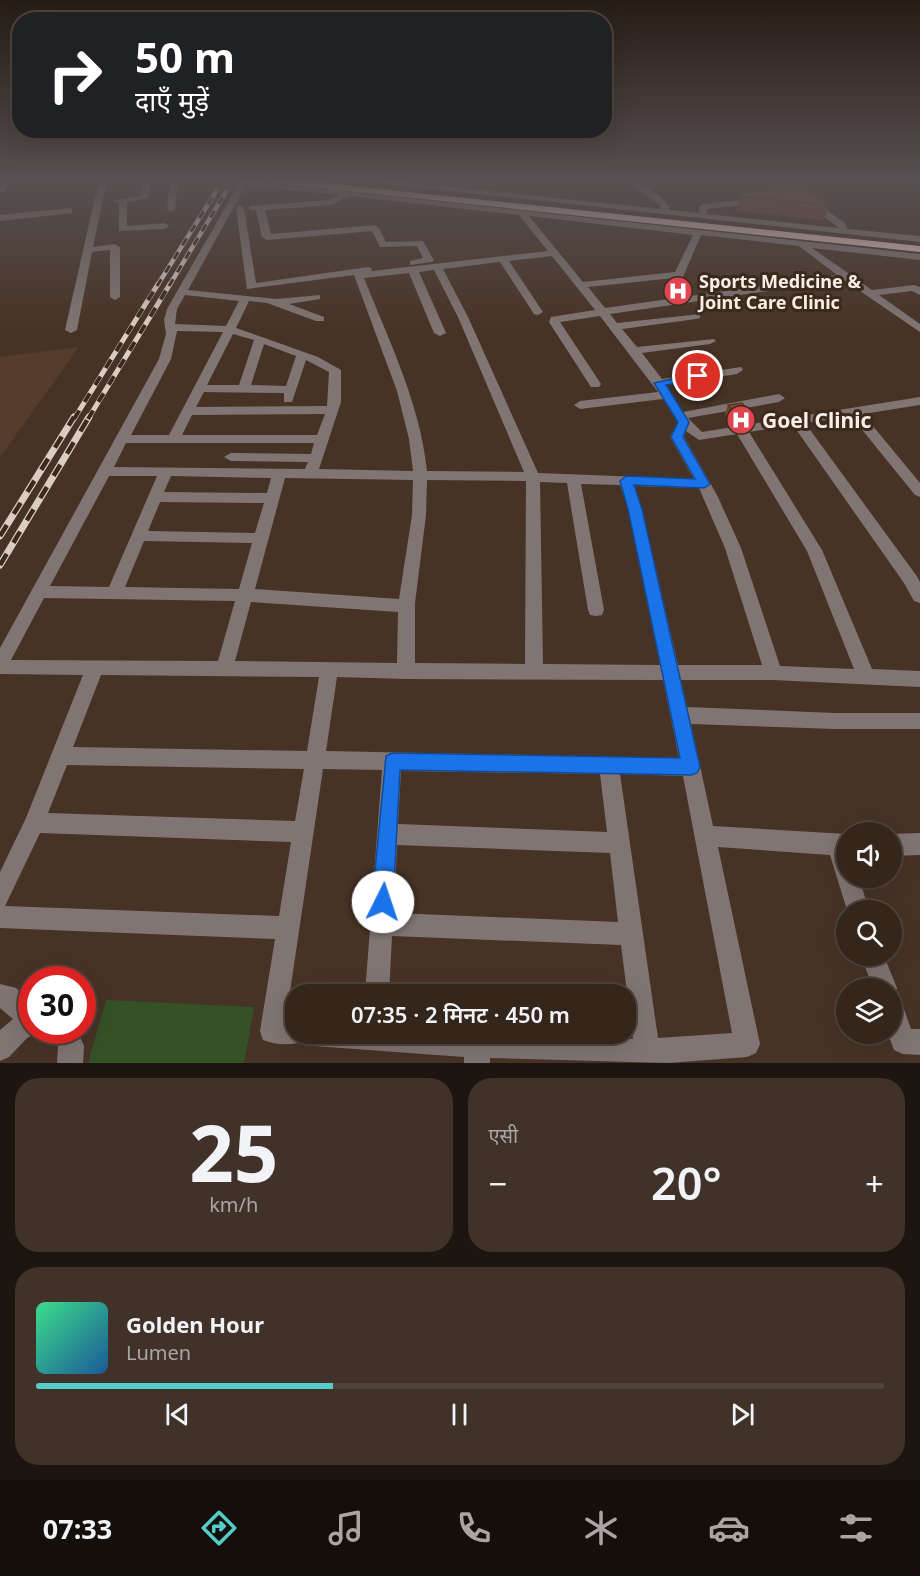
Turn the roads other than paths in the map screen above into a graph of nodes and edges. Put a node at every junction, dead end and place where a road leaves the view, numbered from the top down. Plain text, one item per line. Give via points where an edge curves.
1 (92, 230) edge
2 (221, 230) edge
3 (238, 230) edge
4 (265, 230) edge
5 (356, 230) edge
6 (376, 230) edge
7 (535, 230) edge
8 (669, 230) edge
9 (731, 230) edge
10 (737, 230) edge
11 (832, 230) edge
12 (845, 231) joint
13 (698, 233) junction
14 (799, 237) junction
15 (920, 239) edge
16 (920, 244) edge
17 (878, 245) junction
18 (851, 249) junction
19 (920, 249) edge
20 (88, 250) junction
21 (554, 253) junction
22 (920, 256) edge
23 (503, 259) junction
24 (437, 267) junction
25 (413, 270) junction
26 (849, 276) junction
27 (581, 285) junction
28 (181, 292) junction
29 (920, 292) edge
30 (872, 293) junction
31 (115, 297) dead end
32 (316, 297) dead end
33 (246, 298) junction
34 (275, 303) junction
35 (538, 312) dead end
36 (602, 312) junction
37 (696, 316) dead end
38 (320, 319) dead end
39 (170, 327) junction
40 (615, 327) junction
41 (229, 329) junction
42 (920, 329) edge
43 (71, 330) dead end
44 (440, 333) dead end
45 (260, 339) junction
46 (710, 340) dead end
47 (634, 351) junction
48 (302, 355) junction
49 (737, 370) dead end
50 (659, 383) junction
51 (595, 384) dead end
52 (198, 388) junction
53 (244, 389) junction
54 (291, 390) junction
55 (667, 395) junction
56 (779, 398) dead end
57 (920, 401) edge
58 (580, 405) dead end
59 (283, 410) junction
60 (332, 410) junction
61 (187, 411) junction
62 (854, 411) junction
63 (682, 419) junction
64 (797, 421) junction
65 (741, 430) junction
66 (699, 436) junction
67 (122, 439) junction
68 (173, 439) junction
69 (323, 439) junction
70 (229, 440) junction
71 (680, 444) junction
72 (231, 457) dead end
73 (316, 458) junction
74 (105, 471) junction
75 (166, 472) junction
76 (214, 473) junction
77 (279, 475) junction
78 (310, 475) junction
79 (420, 476) junction
80 (532, 477) junction
81 (573, 478) junction
82 (626, 481) junction
83 (704, 484) junction
84 (920, 492) edge
85 (156, 497) junction
86 (272, 498) junction
87 (139, 536) junction
88 (261, 538) junction
89 (39, 592) junction
90 (114, 593) junction
91 (245, 595) junction
92 (920, 597) edge
93 (407, 606) junction
94 (596, 610) dead end
95 (0, 665) edge
96 (95, 668) junction
97 (224, 670) junction
98 (329, 671) junction
99 (406, 672) junction
100 (534, 672) junction
101 (669, 672) junction
102 (773, 674) junction
103 (866, 677) junction
104 (920, 679) edge
105 (679, 715) junction
106 (920, 721) edge
107 (58, 756) junction
108 (315, 760) junction
109 (392, 762) junction
110 (609, 765) junction
111 (691, 767) junction
112 (34, 823) junction
113 (304, 832) junction
114 (387, 834) junction
115 (704, 836) junction
116 (619, 843) junction
117 (920, 844) edge
118 (836, 845) edge
119 (902, 845) edge
120 (0, 897) edge
121 (0, 917) edge
122 (381, 924) junction
123 (288, 928) junction
124 (631, 934) junction
125 (377, 984) edge
126 (0, 996) edge
127 (18, 1008) edge
128 (18, 1031) edge
129 (285, 1032) edge
130 (902, 1038) edge
131 (2, 1042) edge
132 (920, 1042) edge
133 (70, 1044) edge
134 (420, 1044) edge
135 (647, 1052) junction
136 (477, 1054) edge
137 (607, 1057) edge
138 (70, 1063) edge

1 - 20 street
2 - 28 street
3 - 6 street via 251,287 429,260 420,243 383,245
4 - 5 street via 267,237
7 - 21 street
8 - 13 street
9 - 14 highway
10 - 14 highway
11 - 12 street
12 - 15 street
13 - 14 street
13 - 27 street via 679,275
14 - 16 highway
14 - 17 highway
14 - 18 street
14 - 26 street
17 - 18 highway
17 - 19 highway
18 - 22 street
20 - 31 street via 115,247
20 - 43 street
21 - 23 street
21 - 27 street
23 - 24 street
23 - 35 street
24 - 25 street
24 - 80 street via 463,317
25 - 44 street
25 - 79 street via 358,276 414,430
26 - 30 street
26 - 36 street
27 - 36 street
28 - 33 street
28 - 39 street via 172,309
29 - 30 street via 914,288
30 - 42 street
32 - 34 street
33 - 34 street
33 - 41 street
34 - 38 street
36 - 40 street
36 - 51 street via 554,322
37 - 40 street
39 - 41 street
39 - 67 street via 172,334 165,359
40 - 47 street
41 - 45 street
41 - 52 street
45 - 48 street
45 - 53 street
46 - 47 street
47 - 50 street
48 - 54 street
48 - 60 street via 335,370 337,386
49 - 50 street
50 - 55 street
52 - 53 street
52 - 61 street
53 - 54 street
54 - 59 street
55 - 58 street
55 - 63 street
56 - 63 street
57 - 62 street
59 - 60 street
59 - 61 street
60 - 69 street
61 - 68 street
62 - 64 street
62 - 84 street
63 - 66 street
63 - 71 street via 677,433
64 - 65 street
64 - 92 street
65 - 66 street
65 - 103 street via 813,550
66 - 71 street
67 - 68 street
67 - 74 street
68 - 70 street
69 - 70 street
69 - 73 street
70 - 76 street
71 - 83 street
72 - 73 street
73 - 78 street
74 - 75 street
74 - 89 street
75 - 76 street
75 - 85 street
76 - 77 street
77 - 78 street
77 - 86 street
78 - 79 street
79 - 80 street
79 - 93 street
80 - 81 street
80 - 100 street
81 - 82 street
81 - 94 street
82 - 83 street
82 - 101 street
83 - 102 street via 733,548
85 - 86 street
85 - 87 street
86 - 88 street
87 - 88 street
87 - 90 street
88 - 91 street
89 - 90 street
89 - 95 street
90 - 91 street
91 - 93 street
91 - 97 street
93 - 99 street
95 - 96 street
96 - 97 street
96 - 107 street
97 - 98 street
98 - 99 street
98 - 108 street
99 - 100 street
100 - 101 street
101 - 102 street
101 - 105 street
102 - 103 street
103 - 104 street
105 - 106 street
105 - 111 street
107 - 108 street
107 - 112 street
108 - 109 street
108 - 113 street
109 - 110 street
109 - 114 street
110 - 111 street
110 - 116 street
111 - 115 street
112 - 113 street
112 - 120 street
113 - 123 street
114 - 116 street
114 - 122 street
115 - 118 street
115 - 135 street via 747,1044
116 - 124 street
117 - 119 street
121 - 123 street
122 - 124 street
122 - 125 street
123 - 129 street via 272,1031
124 - 135 street
126 - 127 street via 7,997
128 - 131 street
130 - 132 street
133 - 138 street
134 - 136 street
135 - 137 street
136 - 137 street

